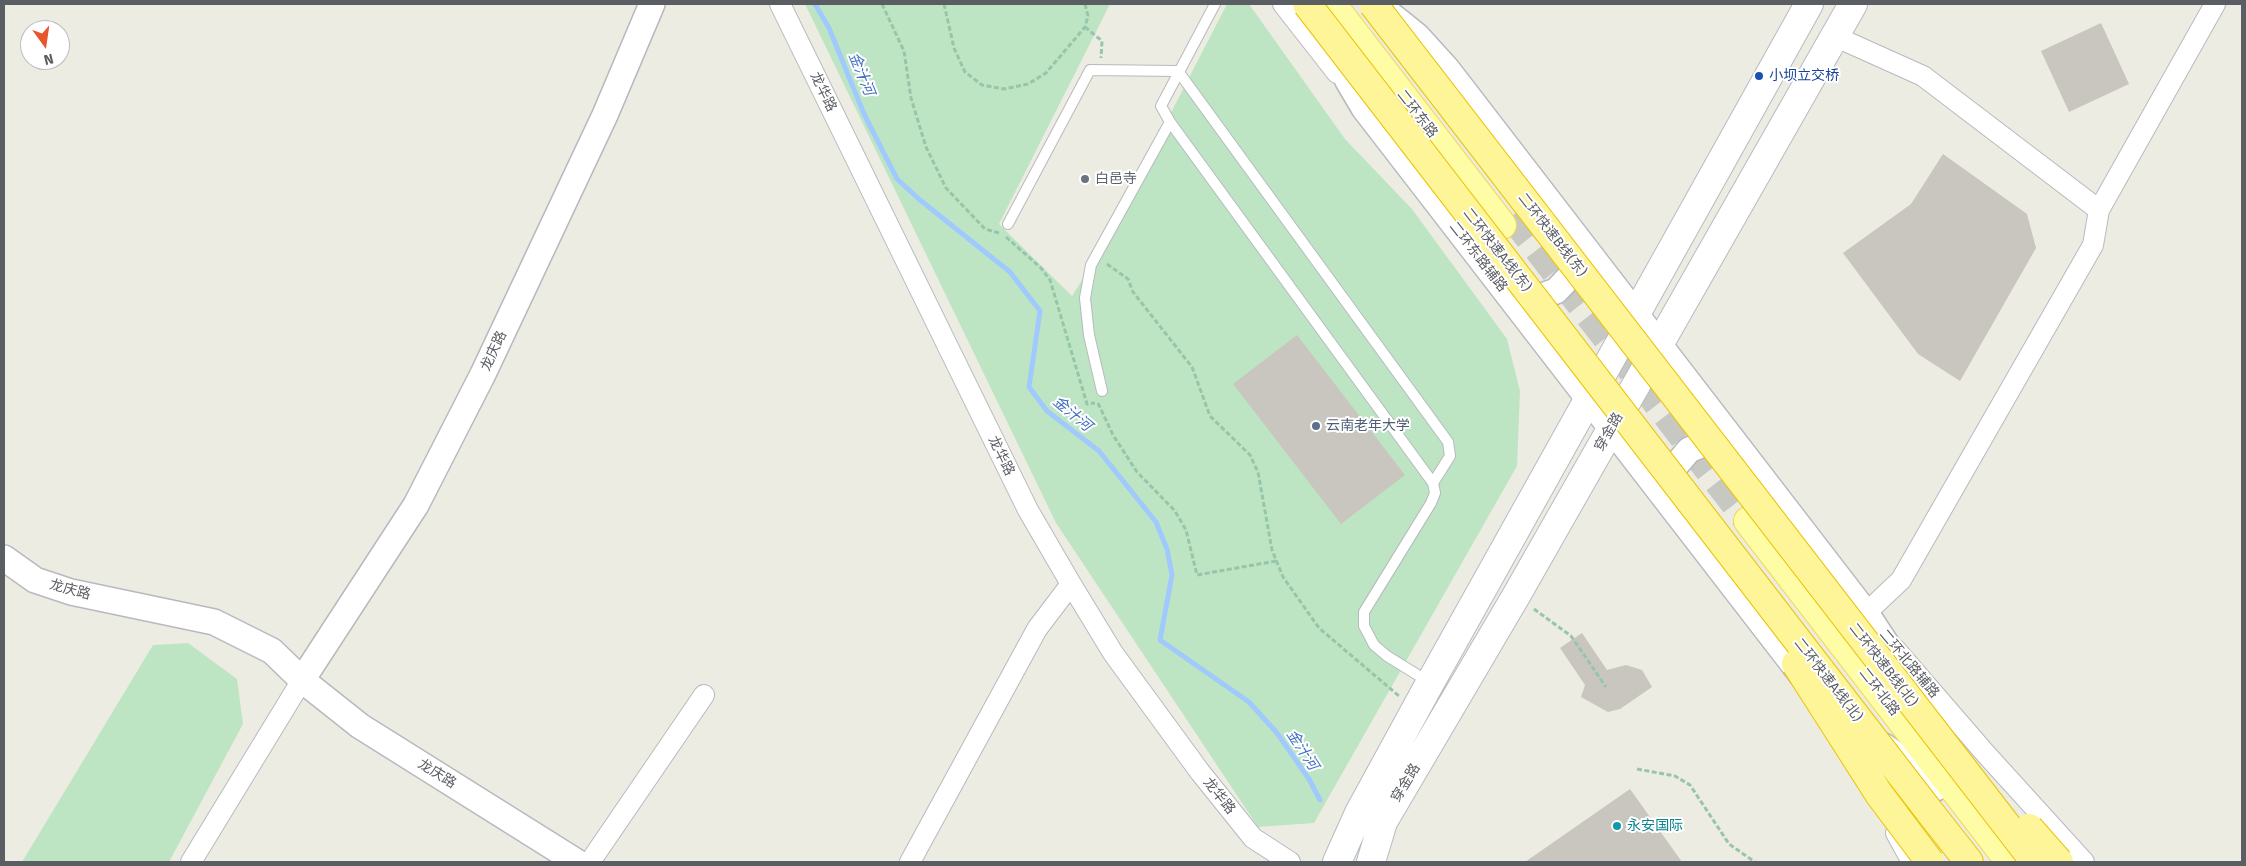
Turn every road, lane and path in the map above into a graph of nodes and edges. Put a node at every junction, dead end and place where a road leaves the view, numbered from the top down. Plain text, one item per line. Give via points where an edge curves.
1 (652, 4) edge
2 (780, 4) edge
3 (882, 4) edge
4 (944, 4) edge
5 (1085, 4) edge
6 (1215, 4) edge
7 (1283, 4) edge
8 (1307, 4) edge
9 (1318, 4) edge
10 (1332, 4) edge
11 (1348, 4) edge
12 (1374, 4) edge
13 (1397, 4) edge
14 (1809, 4) edge
15 (1852, 4) edge
16 (2215, 4) edge
17 (1085, 27) junction
18 (1834, 36) junction
19 (1447, 69) junction
20 (1102, 70) junction
21 (1178, 72) junction
22 (1170, 122) junction
23 (1375, 122) junction
24 (2099, 210) junction
25 (1008, 224) dead end
26 (1570, 229) junction
27 (1096, 256) junction
28 (1498, 282) junction
29 (1636, 314) junction
30 (1659, 344) junction
31 (1102, 391) joint
32 (1588, 399) junction
33 (1098, 402) junction
34 (1611, 429) junction
35 (1738, 462) junction
36 (1433, 483) junction
37 (1680, 503) junction
38 (1742, 525) tunnel mouth
39 (1276, 561) junction
40 (6, 562) edge
41 (1071, 584) junction
42 (1516, 596) junction
43 (1862, 623) junction
44 (1793, 665) junction
45 (302, 680) junction
46 (1430, 683) junction
47 (1606, 687) dead end
48 (704, 695) dead end
49 (1416, 708) junction
50 (1637, 769) dead end
51 (1942, 784) junction
52 (191, 862) edge
53 (577, 862) edge
54 (590, 862) edge
55 (910, 862) edge
56 (1290, 862) edge
57 (1337, 862) edge
58 (1370, 862) edge
59 (1755, 862) edge
60 (1912, 862) edge
61 (1928, 862) edge
62 (1969, 862) edge
63 (1994, 862) edge
64 (2010, 862) edge
65 (2035, 862) edge
66 (2059, 862) edge
67 (2084, 862) edge

1 - 45 street, 龙庆路 via 483,374 416,505
2 - 41 street, 龙华路 via 1028,510
3 - 33 path via 904,52 911,98 926,147 946,188 985,229 1001,233 1046,274 1087,404
4 - 17 path via 960,64 973,79 993,88 1004,89 1038,80
5 - 17 path via 1088,16
6 - 21 lane
7 - 23 street, 二环东路辅路
8 - 37 highway, 二环快速A线(东), bridge
9 - 23 street via 1341,68
10 - 11 main road, 二环东路 via 1507,221
12 - 19 street via 1417,36
12 - 35 highway, 二环快速B线(东), bridge
13 - 19 street
14 - 29 main road, 穿金路
15 - 18 main road, 穿金路
16 - 24 street
17 - 20 path via 1102,41
18 - 24 street via 1923,76
18 - 30 main road, 穿金路
19 - 26 street
20 - 21 lane
20 - 25 lane via 1090,70
21 - 22 lane via 1161,106
21 - 36 lane via 1448,442 1450,456
22 - 27 lane
22 - 36 lane
23 - 28 street, 二环东路辅路
24 - 43 street via 2093,245 1902,580
26 - 28 street via 1578,247 1577,264 1569,279 1556,291 1539,297 1522,297 1513,295
26 - 29 street
27 - 31 lane via 1085,298 1089,335
27 - 39 path via 1128,279 1133,292 1192,368 1210,416 1250,456 1258,472
28 - 32 street, 二环东路辅路
29 - 30 street
29 - 32 main road, 穿金路
30 - 34 main road, 穿金路
30 - 35 street
31 - 33 path
32 - 34 street, 二环东路辅路
32 - 46 main road, 穿金路
33 - 39 path via 1113,435 1137,472 1176,511 1186,530 1197,575
34 - 37 street, 二环东路辅路
34 - 42 main road, 穿金路
35 - 37 street via 1730,443 1722,441 1705,442 1689,450 1677,462 1669,478 1667,494
35 - 43 highway, 二环快速B线(北), bridge
36 - 46 lane via 1435,493 1431,503 1364,612 1364,626 1374,645
37 - 44 street
37 - 61 highway, bridge via 1735,568 1851,751
37 - 62 highway, 二环快速A线(北), bridge
38 - 51 main road, 二环北路
39 - 49 path via 1283,577 1318,628
40 - 45 street, 龙庆路 via 35,580 71,592 214,622 272,651
41 - 55 street via 1037,629
41 - 56 street, 龙华路 via 1113,653 1200,772 1253,838
42 - 47 path via 1571,636
42 - 58 main road, 穿金路 via 1383,822
43 - 51 street via 1897,664
43 - 65 highway, 二环快速B线(北), bridge
43 - 66 highway, bridge
43 - 67 street, 二环北路辅路
44 - 51 street via 1838,711 1913,767
44 - 60 street via 1837,729
45 - 52 street, 龙庆路
45 - 53 street, 龙庆路 via 360,726
46 - 49 main road, 穿金路
48 - 54 street
49 - 57 main road, 穿金路 via 1359,812
50 - 59 path via 1674,776 1690,785 1728,844
51 - 63 main road, 二环北路
51 - 64 main road, 二环北路

